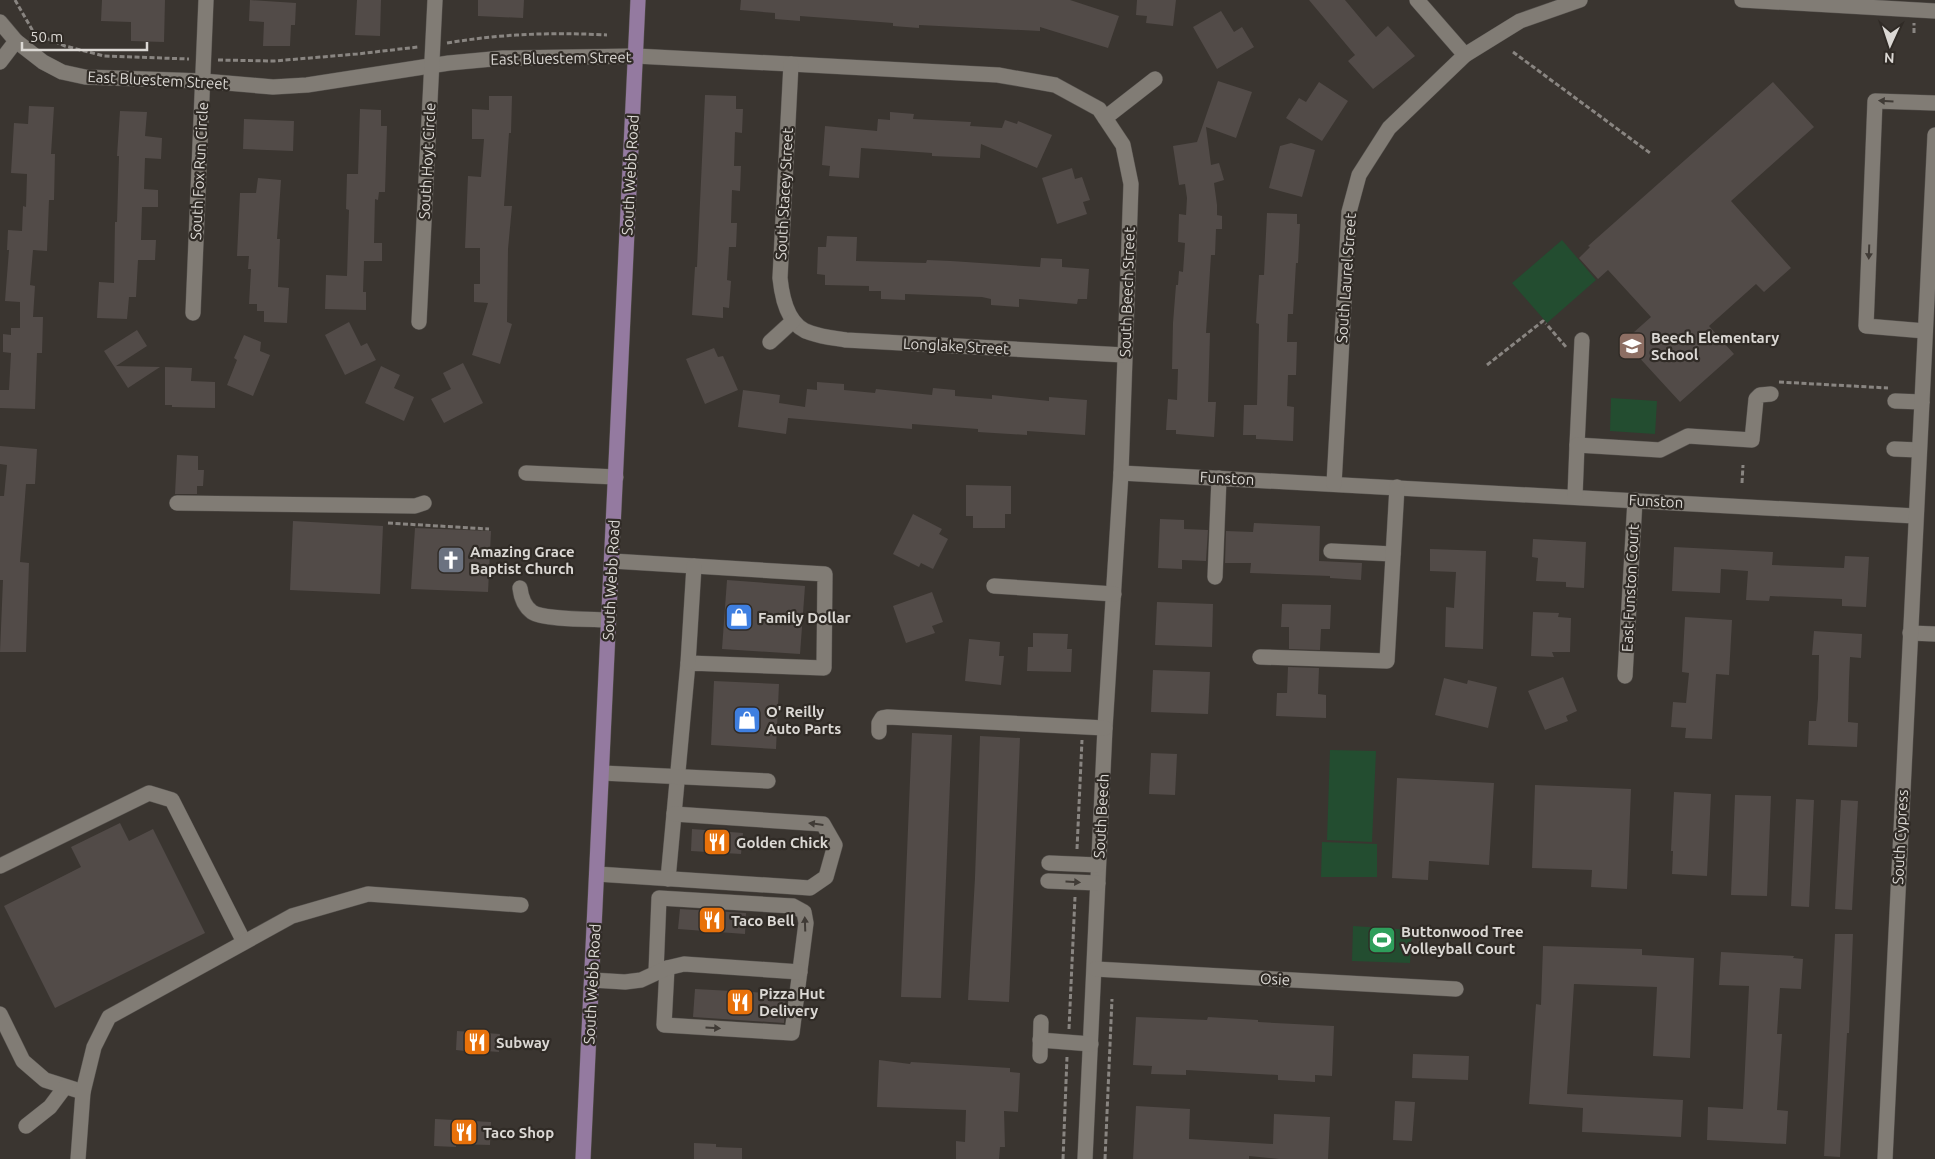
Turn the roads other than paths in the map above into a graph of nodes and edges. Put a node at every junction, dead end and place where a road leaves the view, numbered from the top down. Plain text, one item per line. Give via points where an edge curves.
1 (206, 0) edge
2 (435, 0) edge
3 (638, 0) edge
4 (1417, 0) edge
5 (1580, 0) edge
6 (1742, 0) edge
7 (1935, 11) edge
8 (0, 22) edge
9 (16, 41) junction
10 (1465, 55) junction
11 (636, 56) junction
12 (0, 62) edge
13 (790, 64) junction
14 (432, 66) junction
15 (1155, 79) dead end
16 (203, 81) junction
17 (1935, 103) edge
18 (1105, 118) junction
19 (1935, 135) edge
20 (193, 313) dead end
21 (792, 321) junction
22 (419, 322) dead end
23 (1925, 331) junction
24 (1582, 340) dead end
25 (770, 342) dead end
26 (1124, 355) junction
27 (1770, 388) road end
28 (1896, 395) road end
29 (1926, 400) edge
30 (1577, 445) junction
31 (1894, 449) dead end
32 (1919, 450) junction
33 (526, 472) dead end
34 (1120, 473) junction
35 (616, 478) junction
36 (1219, 478) junction
37 (1334, 484) junction
38 (1397, 487) junction
39 (1575, 496) junction
40 (1635, 500) junction
41 (177, 503) dead end
42 (424, 503) dead end
43 (1915, 516) junction
44 (1331, 551) dead end
45 (1393, 554) junction
46 (612, 561) junction
47 (694, 566) junction
48 (1215, 577) dead end
49 (994, 586) dead end
50 (520, 588) dead end
51 (1114, 594) junction
52 (609, 620) junction
53 (1910, 633) junction
54 (1935, 634) edge
55 (1260, 657) dead end
56 (688, 663) junction
57 (1624, 676) dead end
58 (1105, 728) junction
59 (879, 732) dead end
60 (602, 773) junction
61 (677, 777) junction
62 (768, 781) dead end
63 (674, 814) junction
64 (1049, 862) dead end
65 (1098, 864) junction
66 (0, 866) edge
67 (597, 874) junction
68 (668, 879) junction
69 (1048, 880) dead end
70 (1098, 883) junction
71 (521, 906) dead end
72 (244, 942) junction
73 (1094, 969) junction
74 (661, 970) junction
75 (800, 972) junction
76 (592, 980) junction
77 (1456, 989) dead end
78 (0, 1014) edge
79 (1041, 1022) dead end
80 (1040, 1040) junction
81 (1091, 1044) junction
82 (1040, 1056) dead end
83 (65, 1086) junction
84 (83, 1092) junction
85 (26, 1126) dead end
86 (78, 1159) edge
87 (583, 1159) edge
88 (1085, 1159) edge
89 (1885, 1159) edge

1 - 16 street, South Fox Run Circle
2 - 14 street, South Hoyt Circle
3 - 11 main road, South Webb Road
4 - 10 street
5 - 10 street, South Laurel Street via 1520,21
6 - 7 street
8 - 9 street, East Bluestem Street
9 - 12 street
9 - 16 street, East Bluestem Street via 62,72 85,77
10 - 37 street, South Laurel Street via 1389,128 1358,175 1349,212
11 - 13 street, East Bluestem Street
11 - 14 street, East Bluestem Street via 503,58
11 - 35 main road, South Webb Road
13 - 18 street, East Bluestem Street via 998,75 1055,84 1099,109
13 - 21 street, South Stacey Street via 780,278 782,297
14 - 16 street, East Bluestem Street via 307,85 273,87
14 - 22 street, South Hoyt Circle
15 - 18 street
16 - 20 street, South Fox Run Circle
17 -> 23 street via 1875,100 1874,120 1866,326
18 - 26 street, South Beech Street via 1123,145 1131,184
19 - 23 street, South Cypress
21 - 25 street
21 - 26 street, Longlake Street via 808,333 846,340
23 - 29 street, South Cypress
24 - 30 street
26 - 34 street, South Beech Street
27 - 30 street via 1756,399 1752,440 1688,436 1660,450
28 - 29 street
29 - 32 street, South Cypress
30 - 39 street
31 - 32 street
32 - 43 street, South Cypress
33 - 35 street
34 - 36 street, Funston
34 - 51 street, South Beech
35 - 46 main road, South Webb Road
36 - 37 street, Funston
36 - 48 street
37 - 38 street, Funston
38 - 39 street, Funston
38 - 45 street
39 - 40 street, Funston
40 - 43 street, Funston
40 - 57 street, East Funston Court
41 - 42 street via 415,506
43 - 53 street, South Cypress
44 - 45 street
45 - 55 street via 1387,661
46 - 47 street
46 - 52 main road, South Webb Road
47 - 56 street
47 - 56 street via 826,574 824,668
49 - 51 street
50 - 52 street via 528,608 539,615
51 - 58 street, South Beech
52 - 60 main road, South Webb Road
53 - 54 street
53 - 89 street, South Cypress
56 - 61 street
58 - 59 street via 888,717 882,718
58 - 65 street, South Beech
60 - 61 street
60 - 67 main road, South Webb Road
61 - 62 street
61 - 63 street
63 - 68 street
68 -> 63 street via 810,888 826,877 835,845 823,824
64 - 65 street
65 - 70 street, South Beech
66 - 72 street via 149,792 172,800
67 - 68 street
67 - 76 main road, South Webb Road
69 -> 70 street
70 - 73 street, South Beech
71 - 72 street via 368,894 292,916
72 - 84 street via 109,1017 94,1047
73 - 77 street, Osie
73 - 81 street, South Beech
74 - 75 street via 684,964
74 -> 75 street via 664,1025 792,1033
75 -> 74 street via 806,923 804,912 793,906 659,898
74 - 76 street via 641,980
76 - 87 main road, South Webb Road
78 - 83 street via 23,1061 45,1080
79 - 80 street
80 - 81 street
80 - 82 street
81 - 88 street, South Beech
83 - 84 street
83 - 85 street via 50,1107
84 - 86 street

